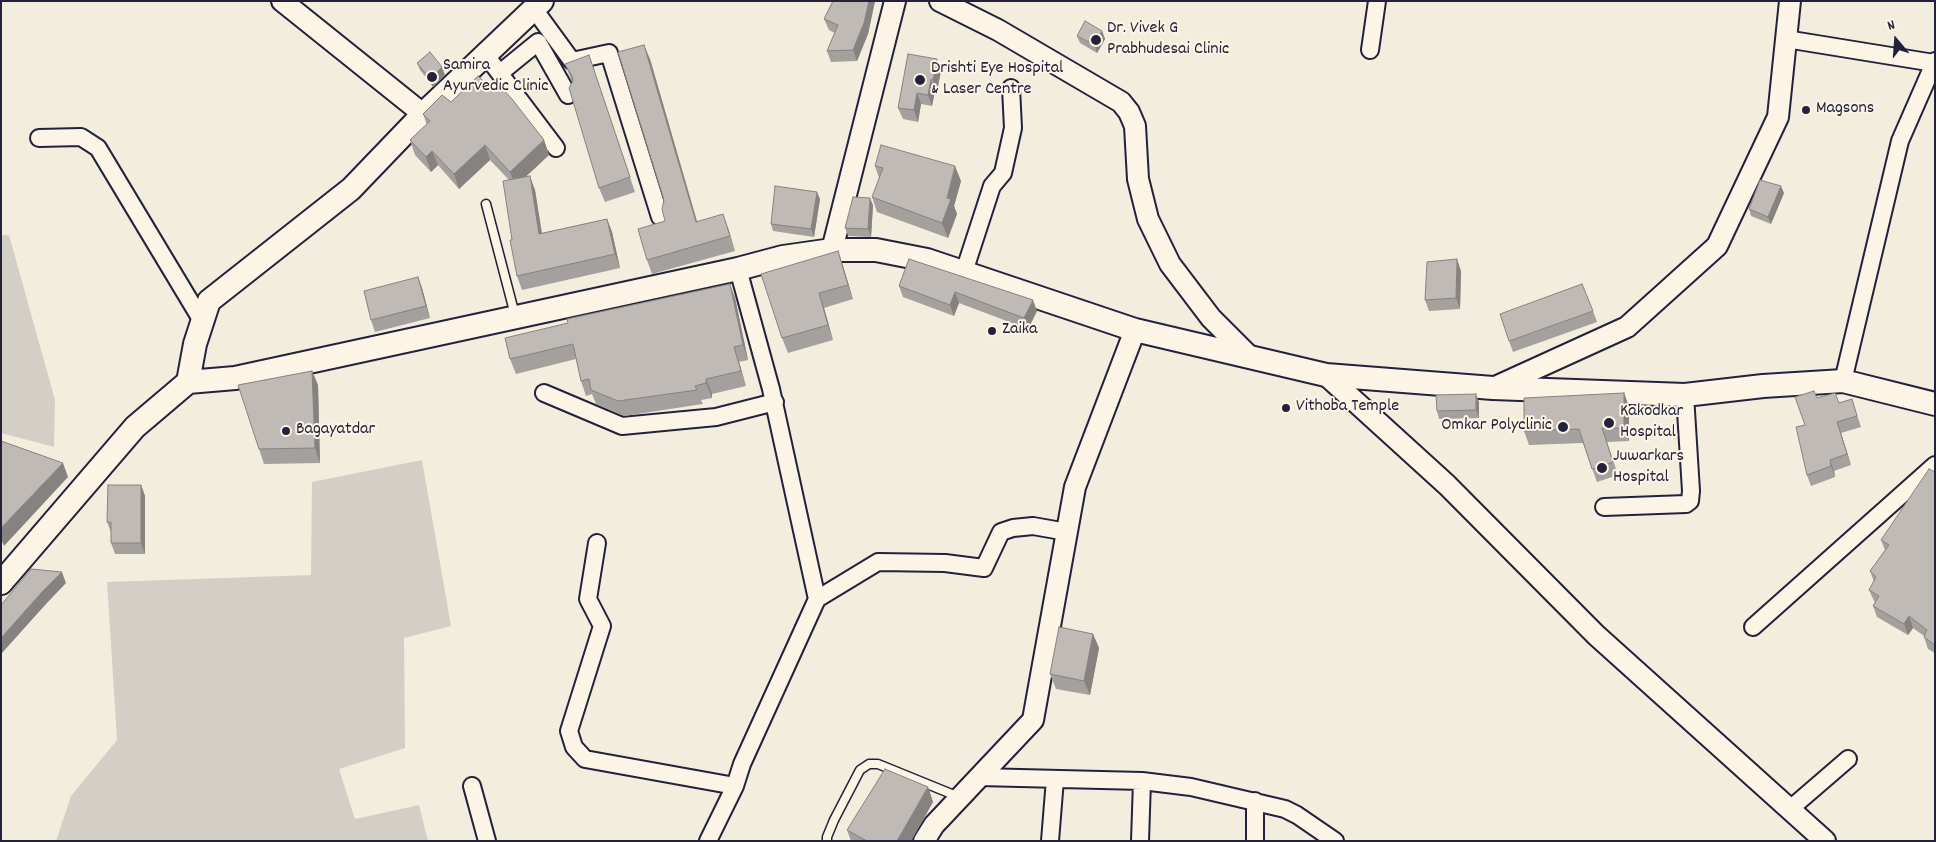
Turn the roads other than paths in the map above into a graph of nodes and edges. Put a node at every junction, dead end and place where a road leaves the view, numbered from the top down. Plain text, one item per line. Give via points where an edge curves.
1 (282, 1) edge
2 (895, 1) edge
3 (940, 1) edge
4 (1377, 1) edge
5 (1790, 1) edge
6 (538, 5) edge
7 (1786, 39) junction
8 (1370, 50) dead end
9 (485, 54) junction
10 (1934, 62) edge
11 (500, 73) junction
12 (1011, 88) dead end
13 (568, 95) edge
14 (423, 114) junction
15 (39, 138) dead end
16 (556, 148) dead end
17 (486, 204) dead end
18 (660, 218) edge
19 (832, 250) junction
20 (738, 269) junction
21 (964, 272) junction
22 (515, 317) junction
23 (202, 322) junction
24 (1135, 330) junction
25 (1250, 357) junction
26 (1326, 375) junction
27 (1843, 381) junction
28 (188, 382) junction
29 (1493, 388) junction
30 (544, 393) dead end
31 (1685, 395) junction
32 (774, 402) junction
33 (1935, 404) edge
34 (1935, 465) edge
35 (1604, 507) dead end
36 (1067, 532) junction
37 (597, 543) dead end
38 (1, 583) edge
39 (817, 599) junction
40 (1753, 627) dead end
41 (1848, 759) dead end
42 (979, 777) junction
43 (1055, 779) junction
44 (1142, 781) junction
45 (472, 786) dead end
46 (735, 786) junction
47 (959, 798) junction
48 (1255, 801) junction
49 (1790, 810) junction
50 (487, 841) edge
51 (708, 841) edge
52 (828, 841) edge
53 (924, 841) edge
54 (1050, 841) edge
55 (1140, 841) edge
56 (1255, 841) edge
57 (1335, 841) edge
58 (1825, 841) edge

1 - 14 street
2 - 19 street
3 - 25 street via 998,30 1121,102 1135,126 1138,180 1148,219 1170,264 1211,318
4 - 8 street
5 - 7 street
6 - 9 main road
6 - 18 street via 572,61 609,53
7 - 10 street
7 - 29 street via 1778,117 1717,246 1628,327
9 - 11 street
9 - 14 main road
10 - 27 street via 1900,142
11 - 13 street via 538,42
11 - 16 street
12 - 21 street via 1013,128 1004,173 992,186
14 - 23 main road via 351,189 209,301
15 - 23 street via 81,137 98,148
17 - 22 lane
19 - 20 main road via 783,257
19 - 21 main road via 876,250 927,260
20 - 22 main road
20 - 32 street
21 - 24 main road
22 - 28 main road via 235,378
23 - 28 main road
24 - 25 main road
24 - 36 street via 1075,487
25 - 26 main road
26 - 29 main road
26 - 49 street via 1447,485 1596,635
27 - 31 main road
27 - 33 main road
28 - 38 main road via 135,427
29 - 31 main road
30 - 32 street via 622,426 716,417
31 - 35 street via 1690,501 1686,504
32 - 39 street
34 - 40 street
36 - 39 street via 1033,526 1001,532 984,568 945,563 878,562
36 - 42 street via 1033,720
37 - 46 street via 588,599 602,626 569,731 574,747 585,759
39 - 46 street
41 - 49 street
42 - 43 street
42 - 47 street
43 - 44 street
43 - 54 street
44 - 48 street
44 - 55 street
45 - 50 street
46 - 51 street
47 - 52 lane via 878,764 869,764 860,770 834,820
47 - 53 street
48 - 56 street
48 - 57 street via 1297,815
49 - 58 street

